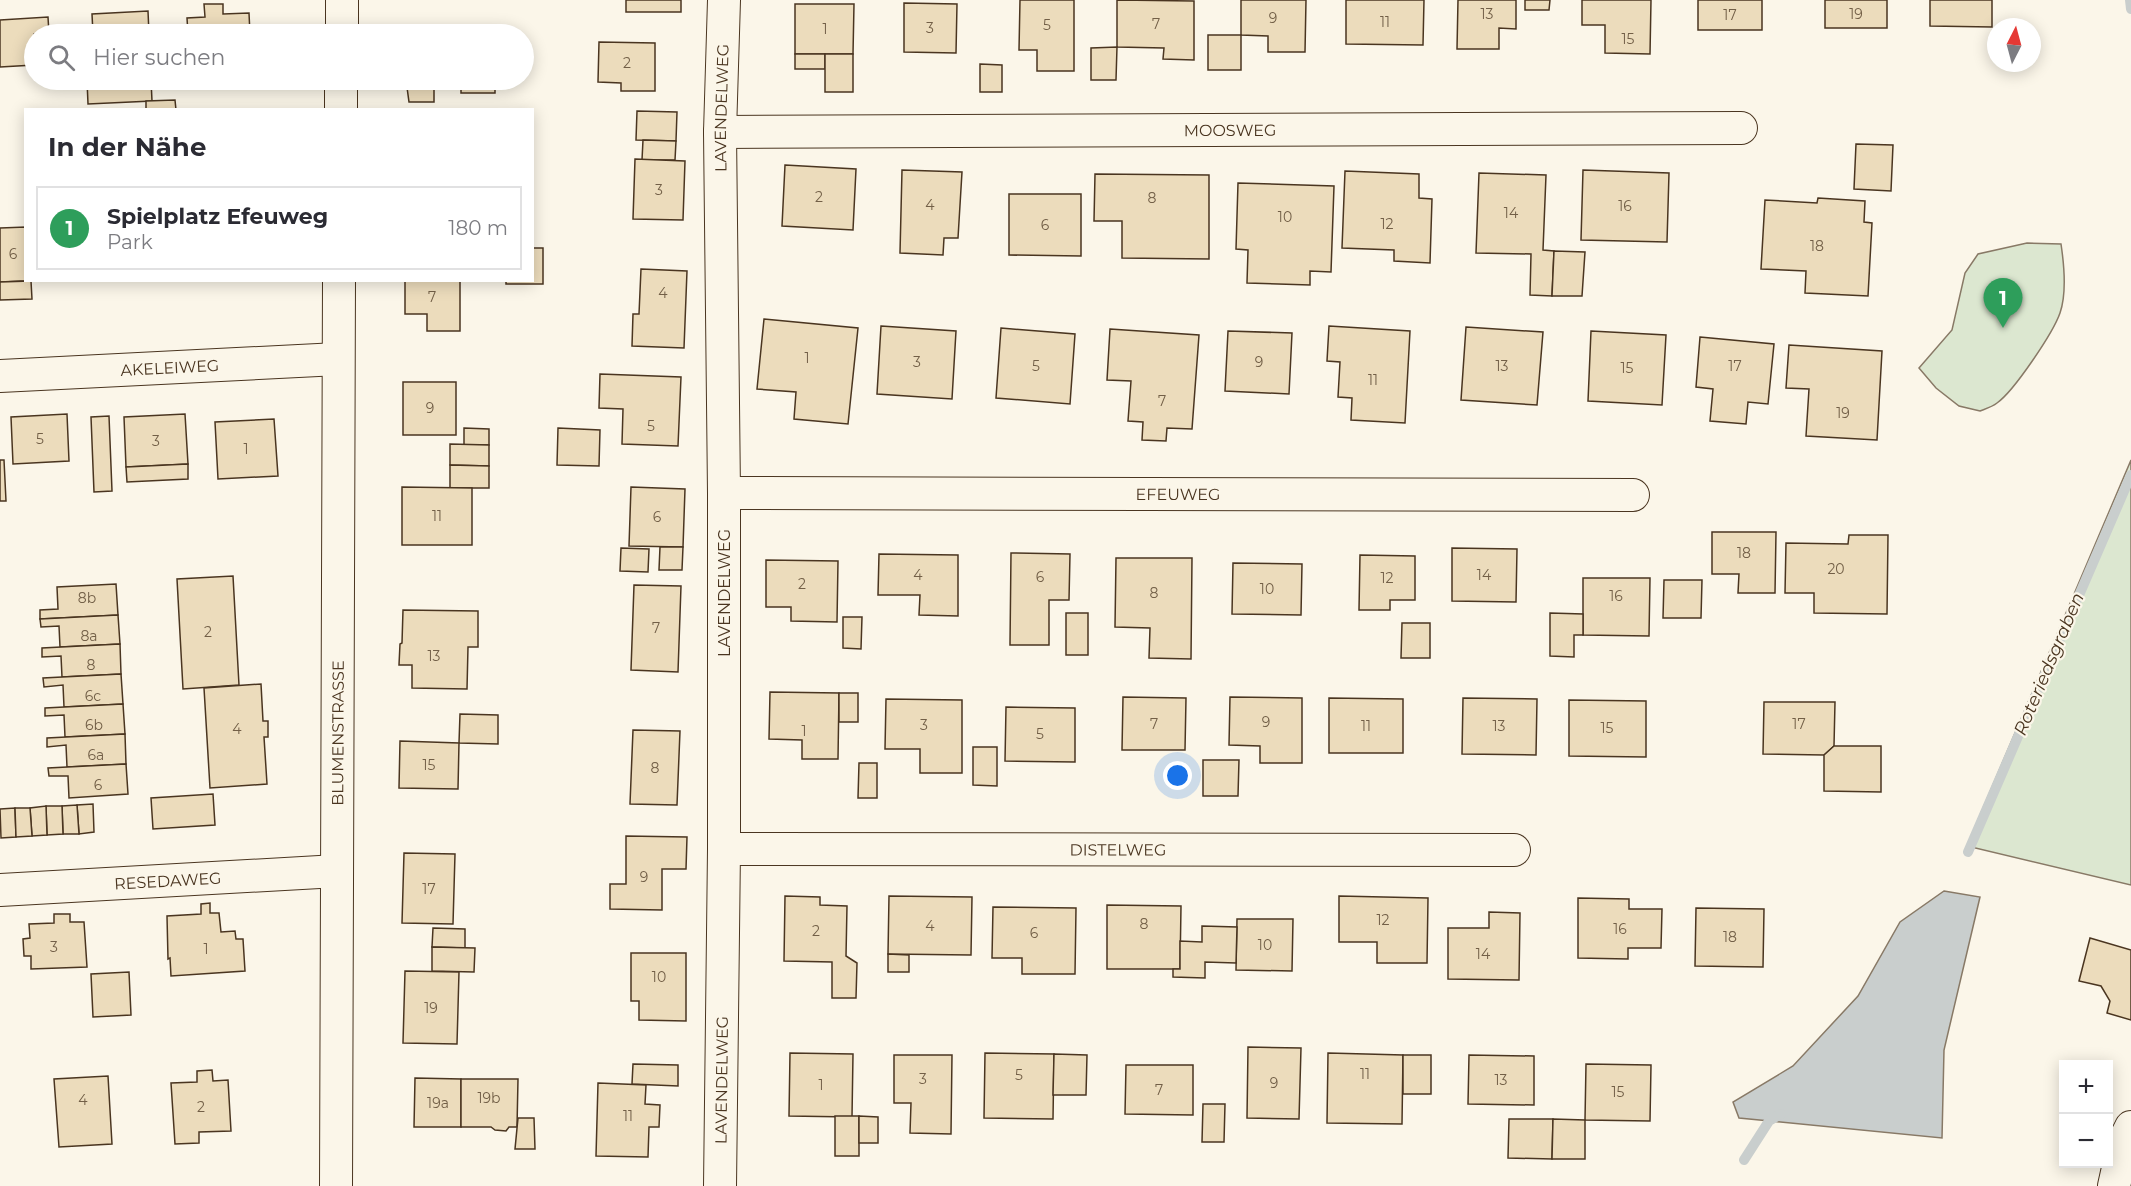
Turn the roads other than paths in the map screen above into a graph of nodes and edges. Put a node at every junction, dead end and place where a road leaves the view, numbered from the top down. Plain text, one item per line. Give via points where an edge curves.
1 (342, 0) edge
2 (724, 0) edge
3 (342, 24) edge
4 (341, 90) edge
5 (341, 108) edge
6 (1741, 128) dead end
7 (720, 132) junction
8 (339, 282) edge
9 (338, 359) junction
10 (0, 375) edge
11 (724, 493) junction
12 (1633, 495) dead end
13 (724, 849) junction
14 (1514, 850) dead end
15 (337, 871) junction
16 (0, 890) edge
17 (2131, 1127) edge
18 (336, 1186) edge
19 (720, 1186) edge
20 (2114, 1186) edge

1 - 3 street
2 - 7 street, LAVENDELWEG
4 - 5 street
6 - 7 street, MOOSWEG
7 - 11 street, LAVENDELWEG
8 - 9 street, BLUMENSTRASSE
9 - 10 street, AKELEIWEG
9 - 15 street, BLUMENSTRASSE
11 - 12 street, EFEUWEG
11 - 13 street, LAVENDELWEG
13 - 14 street, DISTELWEG
13 - 19 street, LAVENDELWEG
15 - 16 street, RESEDAWEG
15 - 18 street, BLUMENSTRASSE
17 - 20 street

